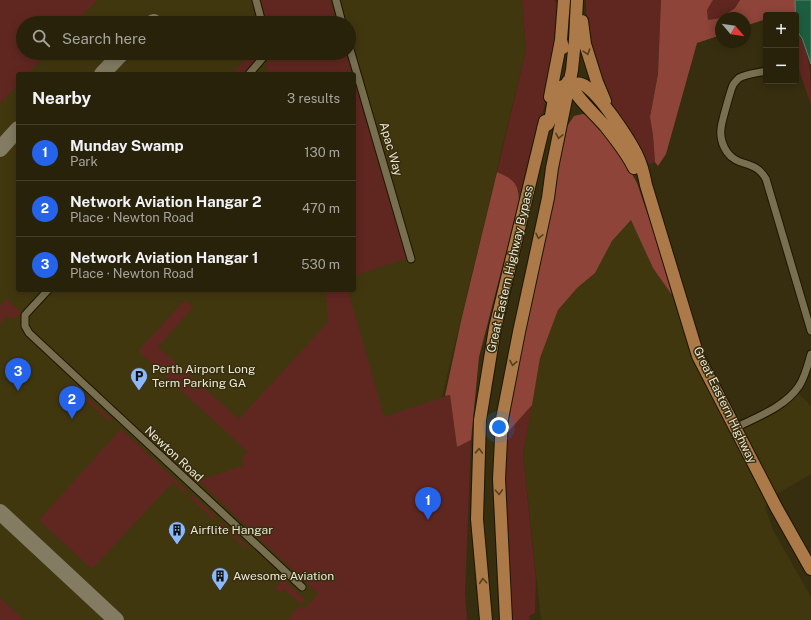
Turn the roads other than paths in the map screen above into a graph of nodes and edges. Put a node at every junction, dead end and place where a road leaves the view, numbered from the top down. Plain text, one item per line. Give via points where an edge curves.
1 (256, 0) edge
2 (336, 0) edge
3 (564, 0) edge
4 (578, 0) edge
5 (260, 16) edge
6 (340, 16) edge
7 (561, 40) junction
8 (261, 60) edge
9 (353, 60) edge
10 (251, 72) edge
11 (763, 72) edge
12 (569, 84) junction
13 (590, 110) junction
14 (612, 115) junction
15 (563, 119) junction
16 (543, 128) junction
17 (646, 185) junction
18 (411, 259) dead end
19 (46, 292) edge
20 (811, 331) edge
21 (811, 354) edge
22 (735, 428) junction
23 (811, 569) edge
24 (302, 587) dead end
25 (486, 620) edge
26 (506, 620) edge

1 - 5 street
2 - 6 street
3 - 7 highway, Great Eastern Highway
4 - 12 highway
4 -> 14 highway via 584,44
7 - 12 highway, Great Eastern Highway via 564,72
7 - 16 highway, Great Eastern Highway Bypass
8 - 10 street
9 - 18 street, Apac Way
11 - 20 street via 739,78 733,85 721,128 721,139 733,158 754,166 766,179
12 - 13 highway, Great Eastern Highway
12 - 14 highway, Great Eastern Highway via 584,85
12 - 15 highway, Great Eastern Highway Bypass
12 - 16 highway via 559,88 556,93 548,123
13 - 15 highway via 580,106 572,108
13 - 17 highway, Great Eastern Highway via 628,156
14 - 17 highway, Great Eastern Highway via 636,154
15 -> 26 highway, Great Eastern Highway Bypass via 502,419 499,479
25 -> 16 highway, Great Eastern Highway Bypass via 478,519 480,420 495,328
17 - 22 highway, Great Eastern Highway via 698,356
19 - 24 street, Newton Road via 25,315 26,329 32,337
21 - 22 street via 800,385 791,396 780,405
22 - 23 highway, Great Eastern Highway

